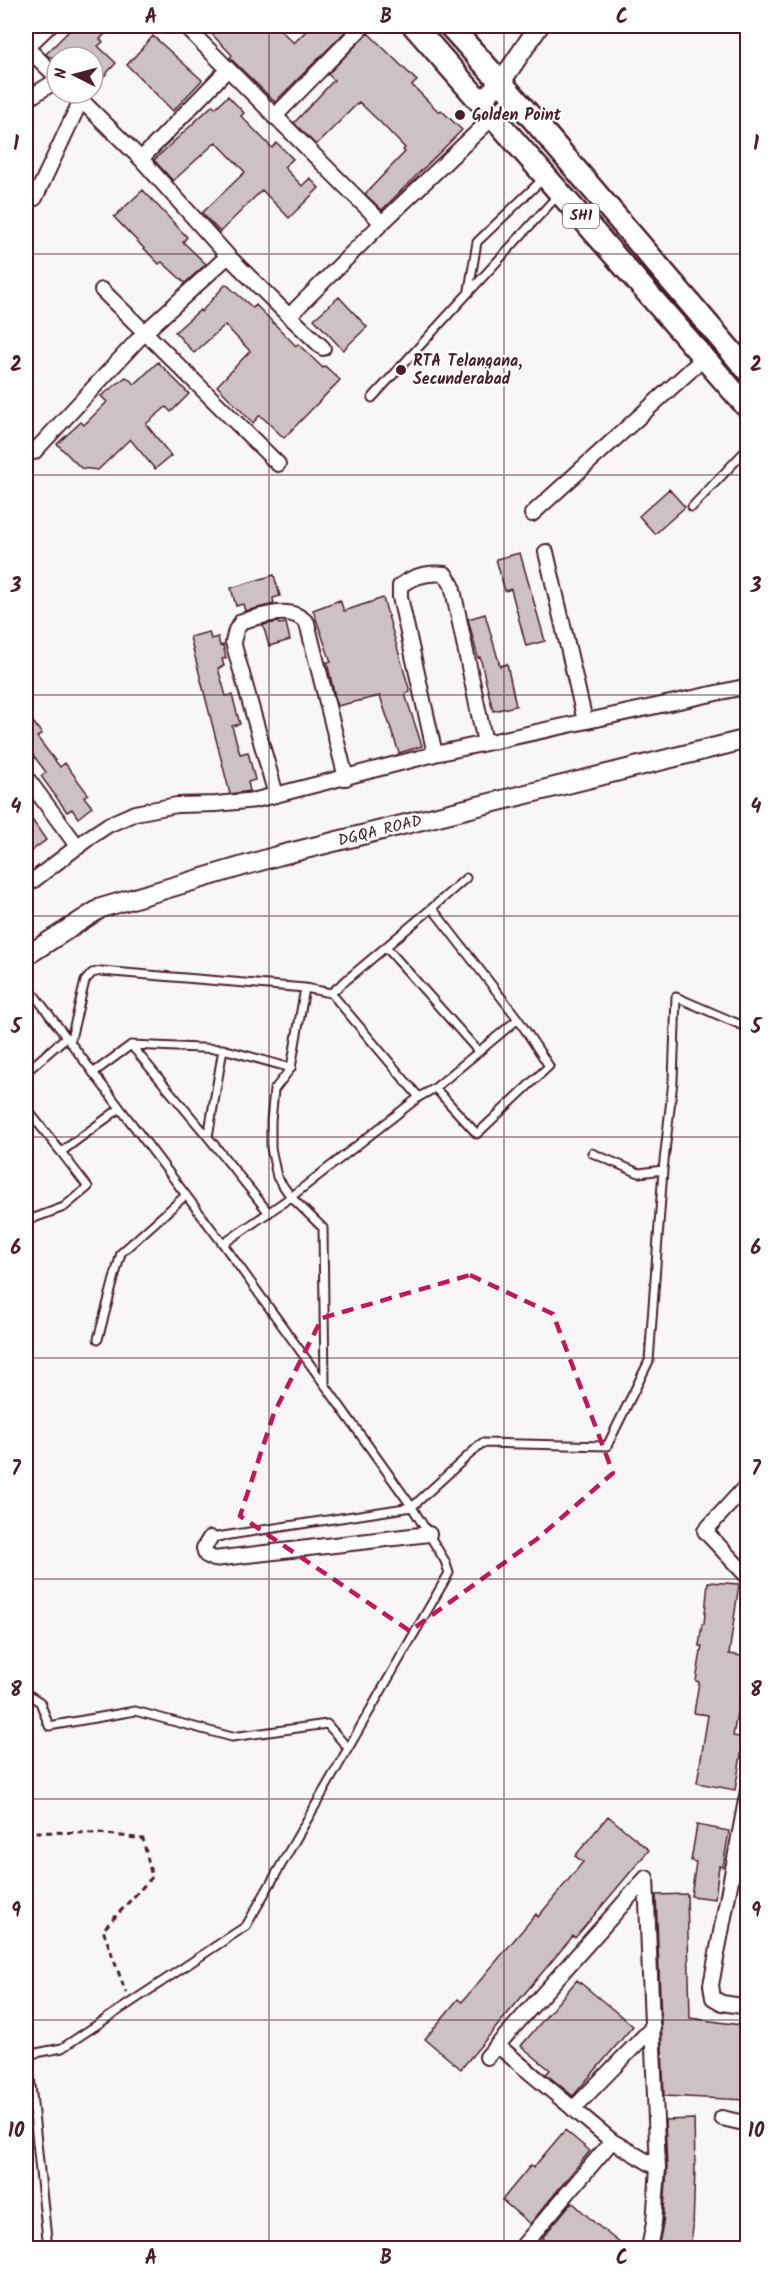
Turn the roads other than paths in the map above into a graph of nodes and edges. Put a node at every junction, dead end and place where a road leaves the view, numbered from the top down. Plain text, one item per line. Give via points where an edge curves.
1 (48, 26) edge
2 (185, 26) edge
3 (363, 26) edge
4 (414, 26) edge
5 (450, 26) edge
6 (539, 26) edge
7 (26, 48) edge
8 (45, 67) edge
9 (228, 69) junction
10 (45, 87) edge
11 (508, 90) junction
12 (26, 100) edge
13 (74, 105) edge
14 (87, 105) edge
15 (487, 109) junction
16 (274, 117) junction
17 (141, 159) junction
18 (546, 176) junction
19 (26, 193) edge
20 (560, 193) junction
21 (382, 222) junction
22 (228, 255) junction
23 (102, 290) dead end
24 (469, 292) junction
25 (289, 316) junction
26 (146, 332) junction
27 (323, 348) dead end
28 (705, 357) junction
29 (747, 371) edge
30 (372, 398) dead end
31 (747, 408) edge
32 (747, 448) edge
33 (34, 452) dead end
34 (278, 464) dead end
35 (692, 507) dead end
36 (532, 514) dead end
37 (546, 552) dead end
38 (747, 698) edge
39 (585, 721) junction
40 (747, 739) edge
41 (485, 743) junction
42 (435, 754) junction
43 (26, 777) edge
44 (346, 778) junction
45 (276, 795) junction
46 (78, 847) junction
47 (466, 878) dead end
48 (26, 886) edge
49 (432, 908) junction
50 (386, 947) junction
51 (26, 956) edge
52 (26, 984) edge
53 (305, 988) junction
54 (331, 993) junction
55 (518, 1019) junction
56 (747, 1028) edge
57 (67, 1041) junction
58 (131, 1045) junction
59 (223, 1049) junction
60 (479, 1052) junction
61 (291, 1068) junction
62 (26, 1072) edge
63 (93, 1073) junction
64 (435, 1088) junction
65 (419, 1097) junction
66 (26, 1108) edge
67 (119, 1109) junction
68 (208, 1137) junction
69 (61, 1152) junction
70 (592, 1153) dead end
71 (663, 1170) junction
72 (186, 1196) junction
73 (291, 1197) junction
74 (268, 1213) junction
75 (26, 1221) edge
76 (223, 1244) junction
77 (98, 1339) dead end
78 (326, 1385) junction
79 (747, 1484) edge
80 (412, 1507) junction
81 (429, 1534) junction
82 (210, 1538) joint
83 (747, 1577) edge
84 (26, 1693) edge
85 (348, 1748) junction
86 (747, 1790) edge
87 (747, 2007) edge
88 (653, 2027) junction
89 (26, 2037) edge
90 (497, 2045) junction
91 (26, 2055) edge
92 (487, 2057) dead end
93 (573, 2109) junction
94 (722, 2118) dead end
95 (747, 2124) edge
96 (612, 2141) junction
97 (658, 2168) junction
98 (48, 2248) edge
99 (521, 2248) edge
100 (649, 2248) edge

1 - 7 street
2 - 9 street
3 - 16 street
4 - 15 main road, SH1
5 - 11 main road, SH1
6 - 11 main road
7 - 8 street
9 - 16 street
9 - 17 street
10 - 12 street
11 - 15 main road
11 - 29 main road, SH1
13 - 19 street via 35,198
14 - 17 street
15 - 18 main road, SH1
15 - 21 street
16 - 21 street
17 - 22 street
18 - 20 main road, SH1
18 - 24 lane via 477,242
20 - 24 lane
20 - 28 main road, SH1
21 - 25 street
22 - 25 street
22 - 26 street
23 - 26 street
24 - 30 lane
25 - 27 street
26 - 33 street
26 - 34 street
28 - 31 main road, SH1
28 - 36 street
32 - 35 lane
37 - 39 street
38 - 39 street via 744,687
39 - 41 street
40 - 51 main road, DGQA ROAD via 277,856 101,908
41 - 42 street
41 - 42 street via 452,585 444,574 434,572 409,579 400,586 400,597
42 - 44 street
43 - 46 street
44 - 45 street
44 - 45 street via 307,623 289,611 242,621 233,642
45 - 46 street via 239,803 157,807 108,825
46 - 48 street
47 - 49 lane
49 - 50 lane
49 - 55 lane
50 - 54 lane
50 - 60 lane
52 - 57 lane
53 - 54 lane
53 - 57 lane via 92,973 85,981
53 - 61 lane
54 - 65 lane
55 - 60 lane
55 - 64 lane via 549,1066 477,1134
56 - 71 lane via 676,997 673,1081
57 - 62 lane
57 - 63 lane
58 - 59 lane
58 - 63 lane
58 - 68 lane
59 - 61 lane
59 - 68 lane
60 - 64 lane
61 - 73 lane via 274,1090 270,1148 277,1177
63 - 67 lane
64 - 65 lane
65 - 73 lane
66 - 69 lane
67 - 69 lane
67 - 72 lane
68 - 74 lane
69 - 75 lane via 88,1187 64,1207
70 - 71 lane via 639,1173
71 - 80 lane via 649,1361 607,1446 482,1443
72 - 76 lane
72 - 77 lane via 121,1253
73 - 74 lane
73 - 78 lane via 323,1228
74 - 76 lane
76 - 78 lane
78 - 80 lane
79 - 83 street via 705,1531
80 - 81 lane
80 - 82 lane
81 - 82 street via 214,1559 206,1555 204,1548
81 - 85 lane via 449,1573
84 - 85 lane via 40,1702 49,1726 135,1711 232,1737 327,1724
85 - 91 lane via 246,1926 62,2048
86 - 87 street via 711,1985 713,1998
88 - 90 street via 646,1878
88 - 93 street
88 - 97 street
89 - 91 lane
90 - 92 street
90 - 93 street
91 - 98 lane
93 - 96 street
94 - 95 street
96 - 97 street
96 - 99 street
97 - 100 street

